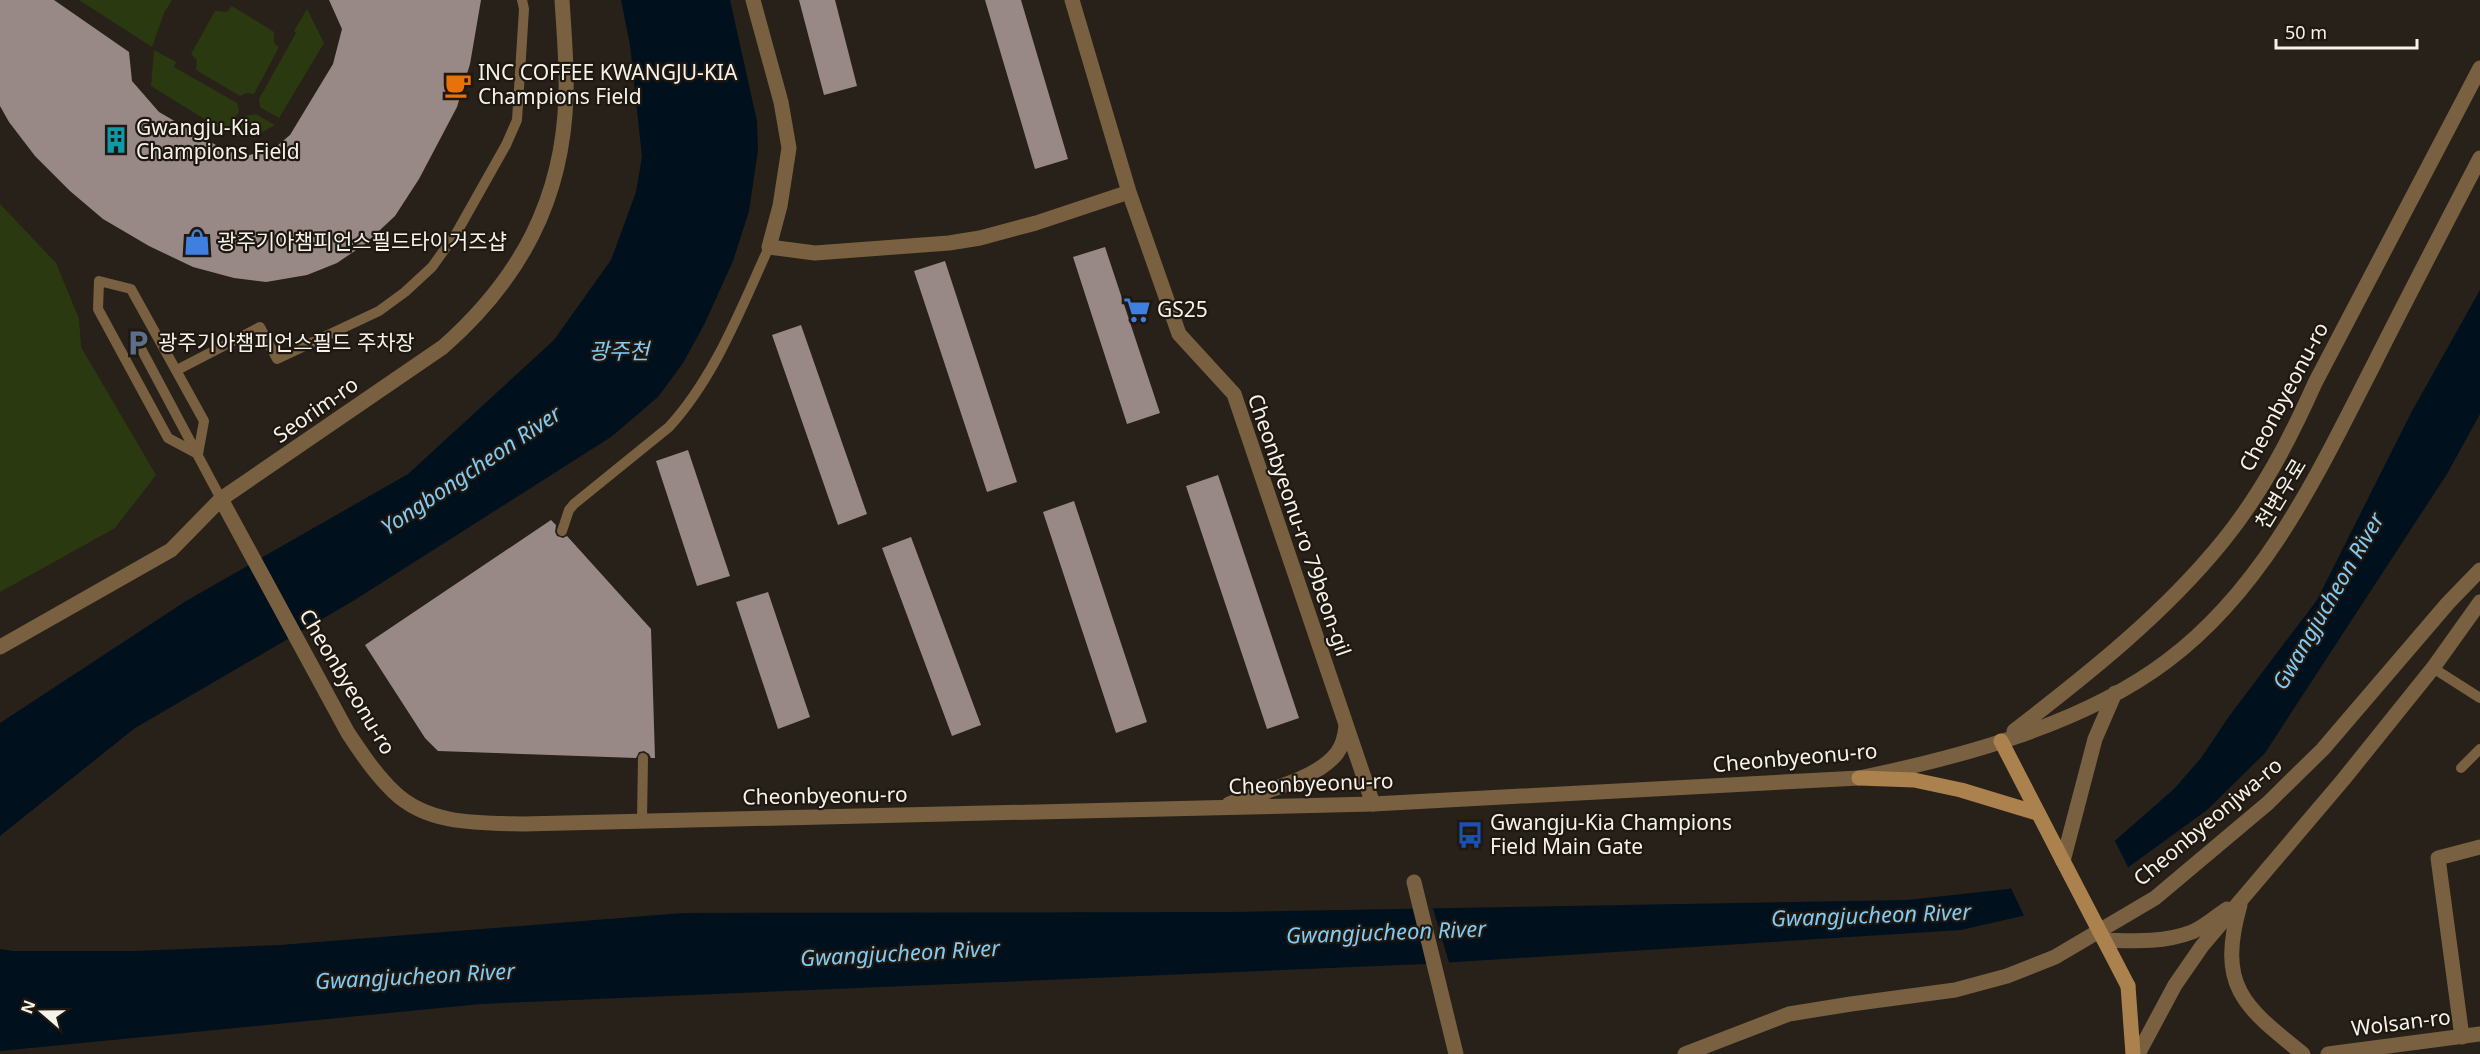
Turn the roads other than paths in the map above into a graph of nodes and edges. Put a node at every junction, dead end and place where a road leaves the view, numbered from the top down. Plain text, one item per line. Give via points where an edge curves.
1 (522, 0) edge
2 (562, 0) edge
3 (753, 0) edge
4 (1072, 0) edge
5 (2480, 68) edge
6 (2480, 158) edge
7 (1129, 192) junction
8 (769, 247) junction
9 (138, 343) dead end
10 (177, 370) junction
11 (198, 454) junction
12 (220, 499) junction
13 (562, 531) dead end
14 (2480, 570) edge
15 (2480, 602) edge
16 (0, 647) edge
17 (2433, 668) junction
18 (2115, 693) junction
19 (2480, 698) edge
20 (1346, 726) junction
21 (2001, 741) junction
22 (2480, 749) edge
23 (643, 758) dead end
24 (2461, 768) dead end
25 (1859, 778) junction
26 (1373, 804) junction
27 (1217, 808) junction
28 (2037, 813) junction
29 (642, 821) junction
30 (2480, 847) edge
31 (2063, 861) junction
32 (1414, 882) dead end
33 (2242, 899) junction
34 (2104, 940) junction
35 (2480, 1034) edge
36 (2462, 1037) junction
37 (1456, 1054) edge
38 (1685, 1054) edge
39 (2136, 1054) edge
40 (2303, 1054) edge
41 (2328, 1054) edge

1 - 10 lane via 517,120 483,189 432,267 379,311 277,359 260,327
2 - 12 street, Seorim-ro via 566,97 562,139 543,212 515,268 469,324 443,347
3 - 8 street via 781,102 789,148
4 - 7 street, Cheonbyeonu-ro 79beon-gil
5 - 21 street, Cheonbyeonu-ro via 2292,434 2225,539 2137,629 2080,680
6 - 18 street, 천변우로 via 2284,531 2249,581 2203,633 2166,662
7 - 8 street via 980,238 815,253
7 - 20 street, Cheonbyeonu-ro 79beon-gil via 1179,334 1234,394
8 - 13 lane via 709,371 682,413 574,504
9 - 11 lane
10 - 11 lane via 204,421
10 - 11 lane via 130,290 99,281 98,309 168,438
11 - 12 lane
12 - 16 street via 171,550
12 - 29 street, Cheonbyeonu-ro via 348,733 396,795 447,819 477,823
14 - 38 street, Cheonbyeonjwa-ro via 2323,749 2268,802 2155,898 2055,957 2007,976 1955,990 1789,1014
15 - 17 street
17 - 19 lane
17 - 33 street
18 - 21 street, 천변우로 via 2081,711
18 - 31 street via 2095,739
20 - 26 street, Cheonbyeonu-ro 79beon-gil
20 - 27 street via 1338,752 1321,768
21 - 25 street, Cheonbyeonu-ro via 1932,763
21 - 28 main road
22 - 24 lane
23 - 29 lane
25 - 26 street, Cheonbyeonu-ro
25 - 28 main road via 1914,780
26 - 27 street, Cheonbyeonu-ro
27 - 29 street, Cheonbyeonu-ro
28 - 31 main road
30 - 36 street via 2438,858
31 - 34 main road, bridge
32 - 37 street
33 - 34 street via 2193,931 2145,942
33 - 39 street via 2175,985
33 - 40 street via 2231,956 2234,981 2246,1004
34 - 39 main road, bridge via 2128,986
35 - 36 street, Wolsan-ro
36 - 41 street, Wolsan-ro

